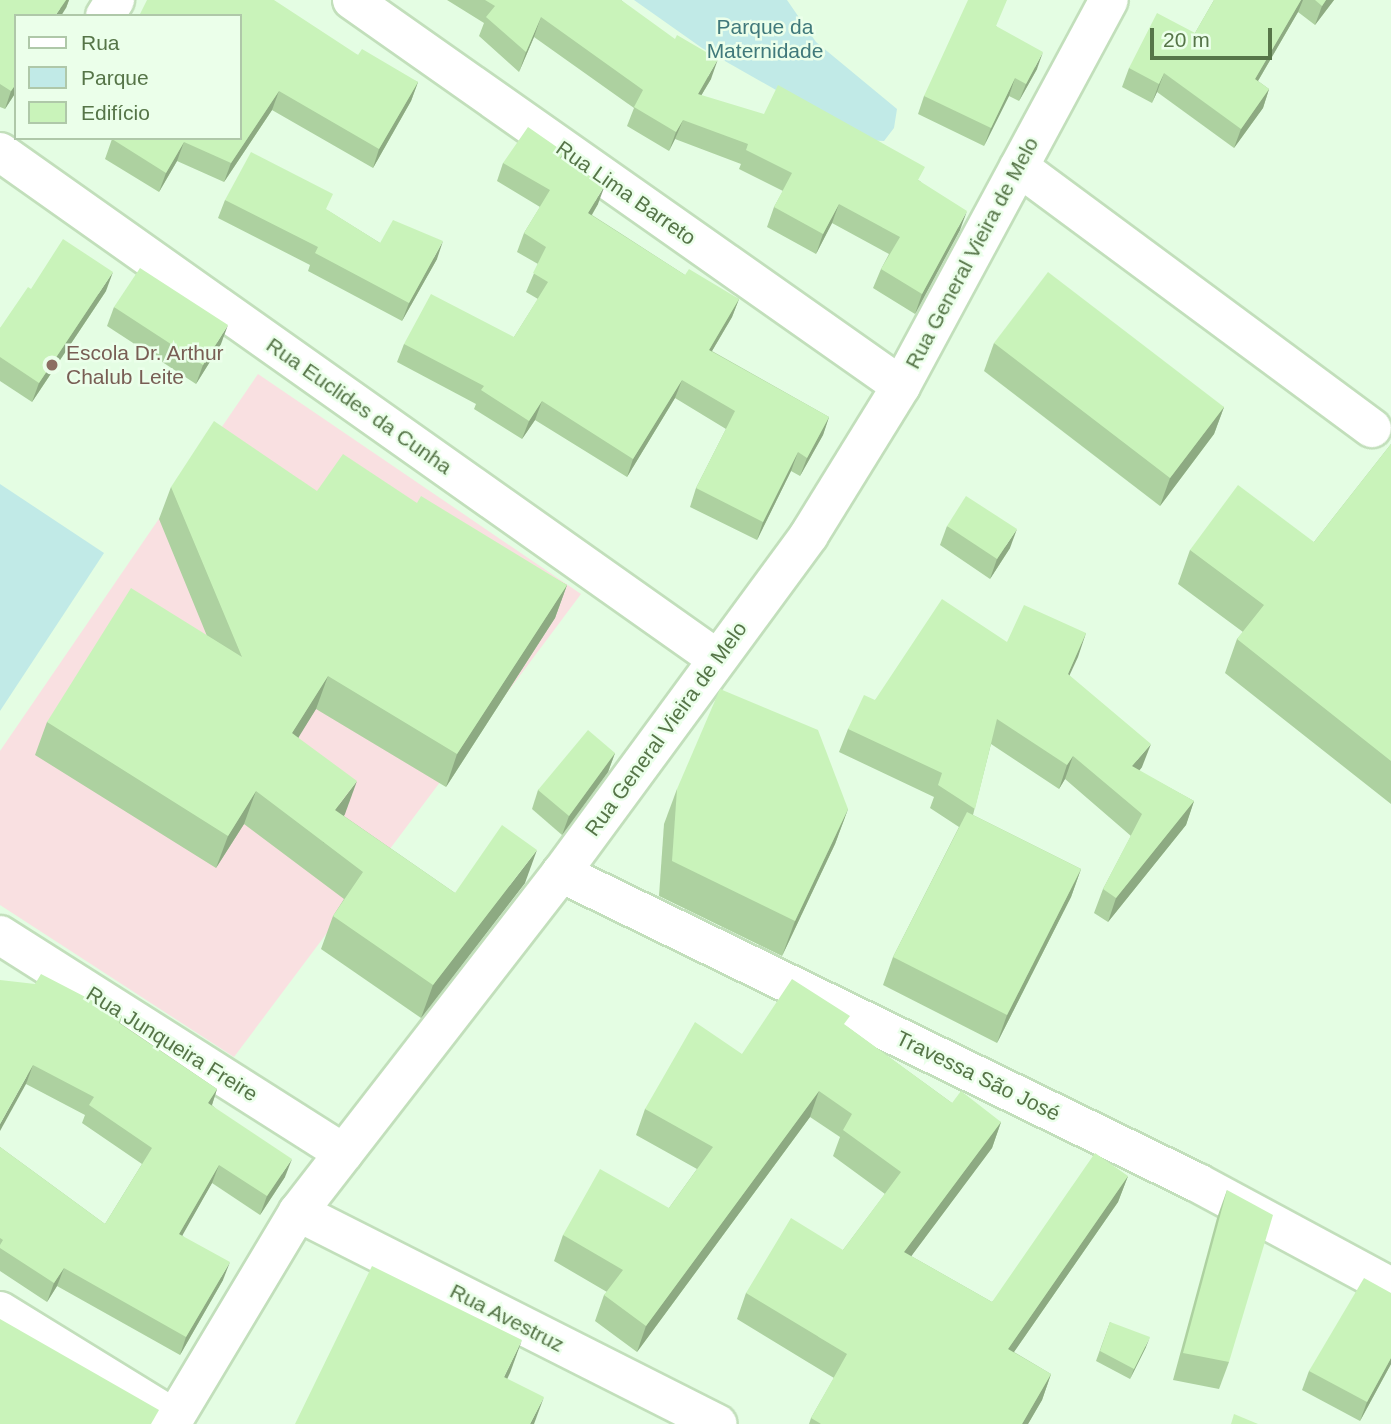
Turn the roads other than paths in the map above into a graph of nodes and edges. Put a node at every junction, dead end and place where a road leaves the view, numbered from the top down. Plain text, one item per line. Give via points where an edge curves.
1 (352, 0) edge
2 (1108, 0) edge
3 (10, 149) edge
4 (1019, 167) junction
5 (901, 386) junction
6 (1372, 428) dead end
7 (717, 659) junction
8 (561, 873) junction
9 (0, 935) edge
10 (344, 1153) junction
11 (298, 1212) junction
12 (1391, 1287) edge
13 (0, 1311) edge
14 (172, 1421) edge
15 (717, 1424) edge

1 - 5 street, Rua Lima Barreto
2 - 4 street, Rua General Vieira de Melo
3 - 7 street, Rua Euclides da Cunha
4 - 5 street, Rua General Vieira de Melo
4 - 6 street
5 - 7 street, Rua General Vieira de Melo via 809,535
7 - 8 street, Rua General Vieira de Melo
8 - 10 street, Rua General Vieira de Melo
8 - 12 street, Travessa São José via 1198,1183
9 - 10 street, Rua Junqueira Freire
10 - 11 street, Rua General Vieira de Melo
11 - 14 street, Rua General Vieira de Melo
11 - 15 street, Rua Avestruz
13 - 14 street

